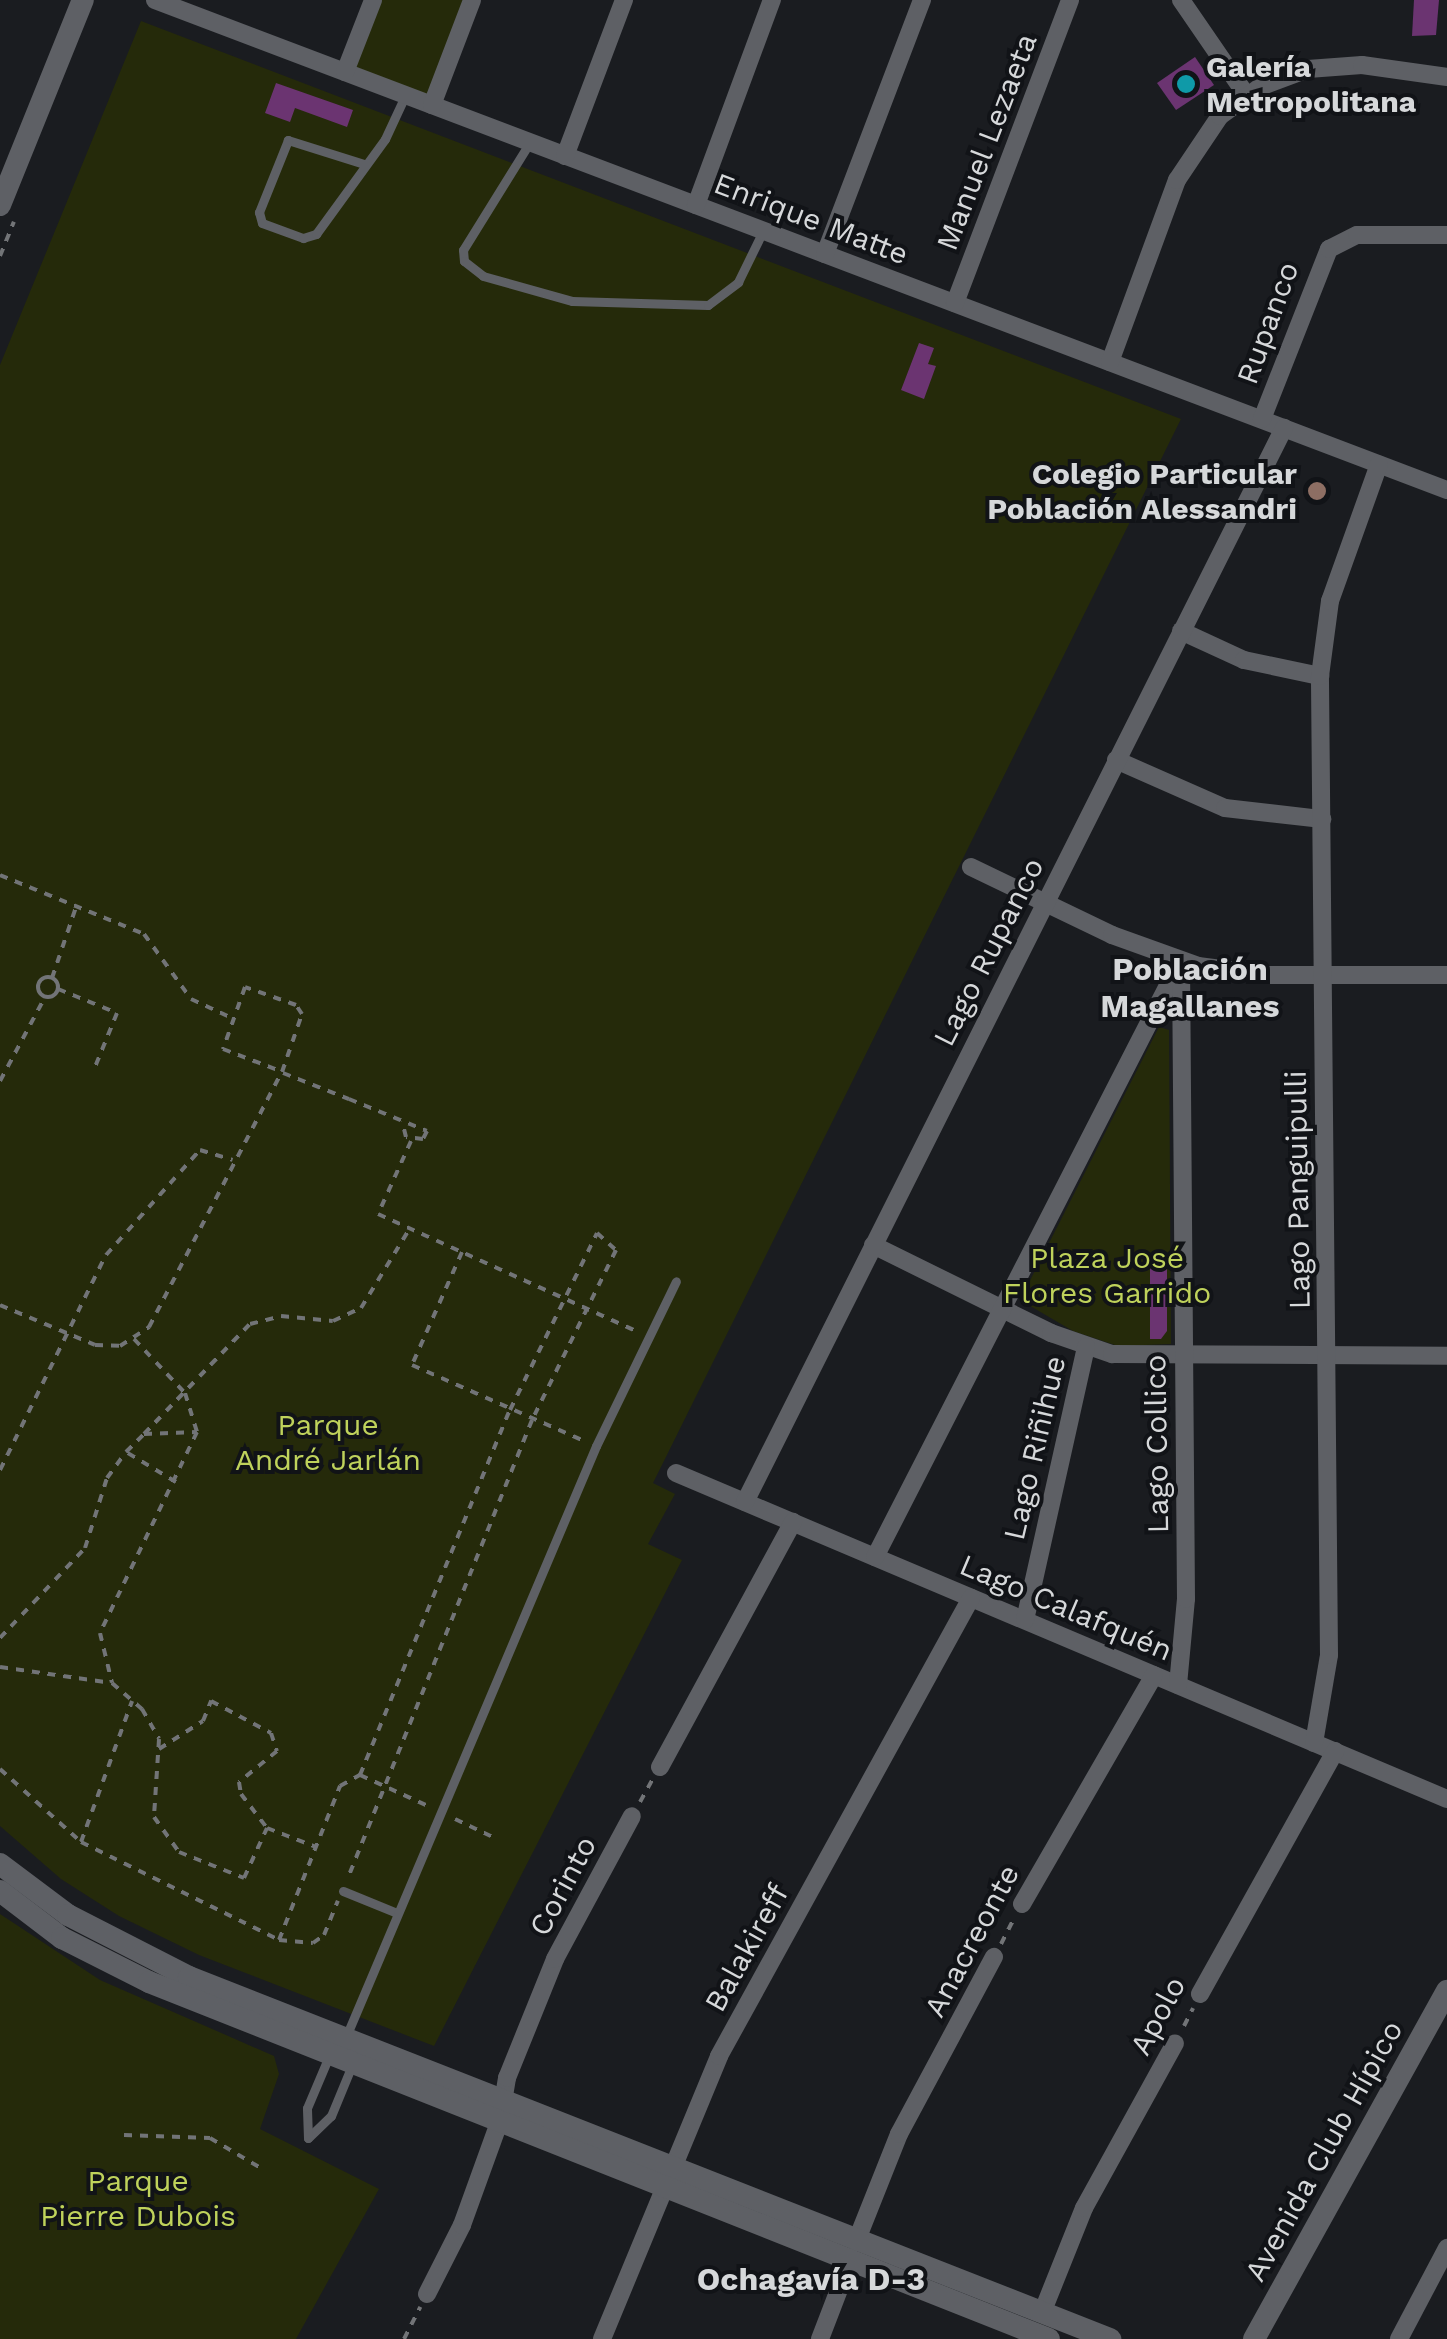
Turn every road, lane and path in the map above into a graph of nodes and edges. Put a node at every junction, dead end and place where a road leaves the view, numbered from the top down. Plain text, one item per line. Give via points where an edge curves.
1 (83, 0) edge
2 (154, 0) edge
3 (373, 0) edge
4 (472, 0) edge
5 (624, 0) edge
6 (772, 0) edge
7 (922, 0) edge
8 (1070, 0) edge
9 (1181, 0) edge
10 (345, 72) junction
11 (1447, 77) edge
12 (405, 95) junction
13 (1246, 96) junction
14 (432, 105) junction
15 (530, 142) junction
16 (566, 156) junction
17 (364, 164) junction
18 (696, 205) junction
19 (0, 206) edge
20 (763, 230) junction
21 (1447, 234) edge
22 (825, 254) junction
23 (955, 304) junction
24 (1110, 362) junction
25 (1262, 420) junction
26 (1284, 428) junction
27 (1380, 464) junction
28 (1447, 490) edge
29 (1181, 631) junction
30 (1320, 676) junction
31 (1116, 760) junction
32 (1322, 819) junction
33 (971, 867) dead end
34 (0, 875) edge
35 (1044, 904) junction
36 (76, 906) junction
37 (1181, 961) junction
38 (1447, 975) edge
39 (1324, 976) junction
40 (52, 978) junction
41 (58, 989) junction
42 (45, 997) junction
43 (234, 1019) junction
44 (95, 1067) dead end
45 (281, 1072) junction
46 (0, 1081) edge
47 (402, 1121) junction
48 (410, 1140) junction
49 (232, 1160) junction
50 (410, 1228) junction
51 (873, 1246) junction
52 (463, 1250) junction
53 (676, 1281) dead end
54 (566, 1297) junction
55 (0, 1305) edge
56 (588, 1307) junction
57 (1003, 1309) junction
58 (64, 1336) junction
59 (649, 1338) junction
60 (134, 1339) junction
61 (1086, 1347) junction
62 (1184, 1356) junction
63 (1327, 1356) junction
64 (1447, 1356) edge
65 (185, 1393) junction
66 (510, 1410) junction
67 (532, 1420) junction
68 (197, 1432) junction
69 (144, 1434) junction
70 (596, 1446) junction
71 (126, 1452) junction
72 (0, 1470) edge
73 (676, 1473) dead end
74 (176, 1482) junction
75 (745, 1502) junction
76 (793, 1522) junction
77 (875, 1557) junction
78 (971, 1598) junction
79 (1025, 1620) junction
80 (0, 1638) edge
81 (0, 1667) edge
82 (1154, 1675) junction
83 (112, 1683) junction
84 (1178, 1685) junction
85 (132, 1701) junction
86 (1314, 1743) junction
87 (159, 1749) junction
88 (1335, 1752) junction
89 (660, 1767) joint
90 (0, 1769) edge
91 (1443, 1795) edge
92 (632, 1816) joint
93 (267, 1828) junction
94 (81, 1842) junction
95 (317, 1847) junction
96 (0, 1864) edge
97 (0, 1891) edge
98 (342, 1891) junction
99 (1022, 1904) joint
100 (397, 1913) junction
101 (279, 1940) junction
102 (994, 1957) joint
103 (1447, 1991) edge
104 (1200, 1994) joint
105 (1174, 2044) joint
106 (338, 2046) junction
107 (353, 2063) junction
108 (501, 2110) junction
109 (124, 2135) dead end
110 (259, 2166) dead end
111 (670, 2177) junction
112 (1447, 2248) edge
113 (853, 2251) junction
114 (427, 2294) joint
115 (1040, 2331) edge
116 (404, 2339) edge
117 (602, 2339) edge
118 (820, 2339) edge
119 (1110, 2339) edge
120 (1254, 2339) edge
121 (1399, 2339) edge

1 - 19 main road
2 - 10 street, Enrique Matte
3 - 10 street
4 - 14 street
5 - 16 street
6 - 18 street
7 - 22 street
8 - 23 street, Manuel Lezaeta
9 - 13 street
10 - 12 street, Enrique Matte
11 - 13 street via 1328,66 1290,74
12 - 14 street, Enrique Matte
12 - 17 lane via 386,139
13 - 24 street via 1210,127 1184,166
14 - 15 street, Enrique Matte
15 - 16 street, Enrique Matte
15 - 20 lane via 463,250 464,262 483,276 572,301 708,305 738,282
16 - 18 street, Enrique Matte
17 - 17 lane via 316,234 303,238 262,223 259,212 288,140
18 - 20 street, Enrique Matte
20 - 22 street, Enrique Matte
21 - 25 street, Rupanco via 1356,235 1329,248
22 - 23 street, Enrique Matte
23 - 24 street, Enrique Matte
24 - 25 street, Enrique Matte
25 - 26 street, Enrique Matte
26 - 27 street, Enrique Matte
26 - 29 street, Lago Rupanco
27 - 28 street, Enrique Matte
27 - 30 street, Lago Panguipulli via 1330,601
29 - 30 street via 1244,660
29 - 31 street, Lago Rupanco
30 - 32 street, Lago Panguipulli
31 - 32 street via 1225,808
31 - 35 street, Lago Rupanco
32 - 39 street, Lago Panguipulli
33 - 35 street
34 - 36 path
35 - 37 street
35 - 51 street, Lago Rupanco
36 - 40 path
36 - 43 path via 144,934 191,999
37 - 39 street via 1236,973
37 - 57 street
37 - 62 street, Lago Collico
38 - 39 street
39 - 63 street, Lago Panguipulli
40 - 41 path
40 - 42 path via 38,983
41 - 42 path
41 - 44 path via 116,1013
42 - 46 path
43 - 45 path via 223,1049
43 - 45 path via 245,987 296,1005 302,1014
45 - 47 path
45 - 49 path
47 - 48 path
47 - 48 path via 427,1132
48 - 50 path via 378,1214
49 - 58 path via 200,1150 106,1255
49 - 60 path via 149,1327
50 - 52 path
50 - 65 path via 361,1308 333,1321 281,1316 250,1324
51 - 57 street
51 - 75 street, Lago Rupanco
52 - 54 path
52 - 66 path via 412,1365
53 - 59 lane
54 - 56 path
54 - 56 path via 597,1233 616,1250
54 - 66 path
55 - 58 path
56 - 59 path
56 - 67 path
57 - 61 street
57 - 77 street
58 - 60 path via 110,1347
58 - 72 path
59 - 70 lane
60 - 65 path
61 - 62 street
61 - 79 street, Lago Riñihue
62 - 63 street
62 - 84 street, Lago Collico via 1186,1599
63 - 64 street
63 - 86 street, Lago Panguipulli via 1329,1678
65 - 68 path
65 - 69 path
66 - 67 path
66 - 95 path via 360,1775 340,1786
67 - 70 path
67 - 98 path
68 - 69 path
68 - 74 path
69 - 71 path
70 - 100 lane
71 - 74 path
71 - 80 path via 107,1478 85,1548
73 - 75 street, Lago Calafquén
74 - 83 path via 100,1633
75 - 76 street, Lago Calafquén
76 - 77 street, Lago Calafquén
76 - 89 street
77 - 78 street, Lago Calafquén
78 - 79 street, Lago Calafquén
78 - 111 street, Balakireff via 719,2056
79 - 82 street, Lago Calafquén
81 - 83 path
82 - 84 street, Lago Calafquén
82 - 99 street, Anacreonte
83 - 85 path
84 - 86 street, Lago Calafquén
85 - 87 path via 153,1722
85 - 94 path
86 - 88 street, Lago Calafquén
87 - 93 path via 151,1803 179,1852 244,1878
87 - 93 path via 203,1720 211,1701 271,1732 278,1751 239,1782
88 - 91 street, Lago Calafquén
88 - 104 street, Apolo
89 - 92 path, Corinto
90 - 94 path
92 - 108 street, Corinto via 556,1959
93 - 95 path
94 - 101 path
95 - 101 path
96 - 106 main road via 68,1915
97 - 106 main road via 95,1957
98 - 100 lane
98 - 101 path via 324,1935 301,1944
99 - 102 path, Anacreonte
100 - 106 lane
102 - 113 street, Anacreonte via 900,2134
103 - 120 main road, Avenida Club Hípico
104 - 105 path, Apolo
105 - 115 street, Apolo via 1084,2208
106 - 107 main road
106 - 107 lane via 306,2108 308,2138 332,2116
106 - 108 main road
107 - 108 main road
108 - 111 main road
108 - 114 street, Corinto via 462,2225
109 - 110 path via 210,2138
111 - 113 main road
111 - 117 street, Balakireff
112 - 121 street
113 - 115 main road
113 - 118 street, Anacreonte
114 - 116 path
115 - 119 main road

